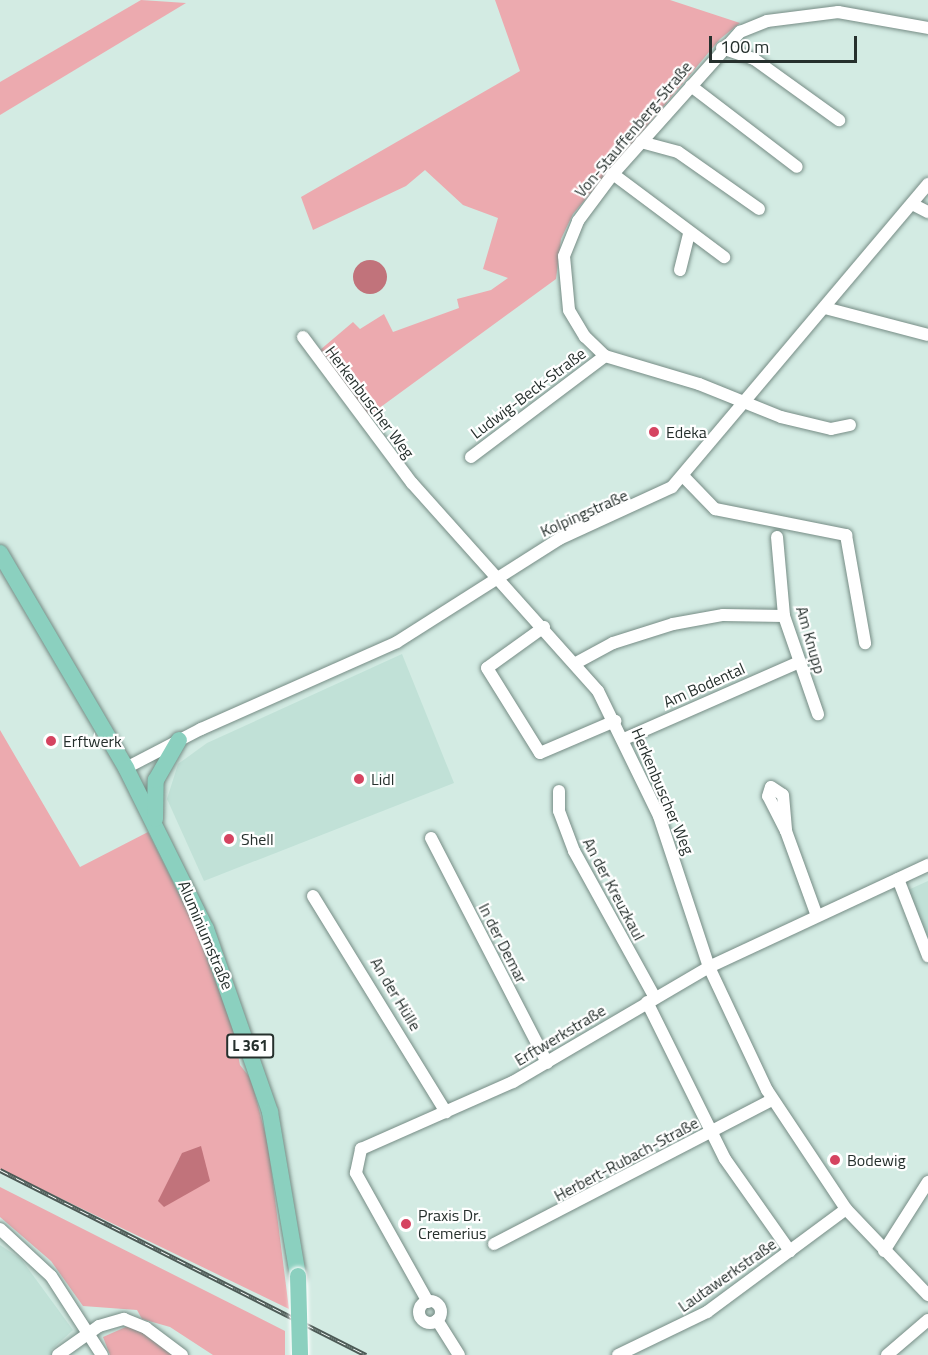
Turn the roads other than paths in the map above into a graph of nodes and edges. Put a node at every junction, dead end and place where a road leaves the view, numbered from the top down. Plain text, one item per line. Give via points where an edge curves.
1 (928, 28) edge
2 (722, 48) junction
3 (690, 86) junction
4 (839, 120) dead end
5 (641, 142) junction
6 (797, 167) dead end
7 (613, 174) junction
8 (928, 184) edge
9 (912, 204) junction
10 (759, 209) dead end
11 (928, 212) edge
12 (689, 233) junction
13 (724, 256) dead end
14 (680, 270) dead end
15 (825, 308) junction
16 (928, 335) edge
17 (303, 337) dead end
18 (605, 356) junction
19 (748, 403) junction
20 (850, 425) dead end
21 (471, 457) dead end
22 (684, 477) junction
23 (777, 537) dead end
24 (0, 553) edge
25 (497, 577) junction
26 (784, 616) junction
27 (544, 627) junction
28 (865, 643) dead end
29 (576, 663) junction
30 (797, 663) junction
31 (818, 714) dead end
32 (615, 721) junction
33 (624, 739) junction
34 (179, 740) junction
35 (126, 768) junction
36 (559, 791) dead end
37 (156, 826) junction
38 (786, 831) dead end
39 (431, 838) dead end
40 (928, 865) edge
41 (898, 879) junction
42 (313, 896) dead end
43 (817, 916) junction
44 (928, 956) edge
45 (709, 967) junction
46 (651, 1000) junction
47 (547, 1063) junction
48 (772, 1100) junction
49 (446, 1112) junction
50 (711, 1132) junction
51 (928, 1182) edge
52 (846, 1209) junction
53 (0, 1229) edge
54 (494, 1244) dead end
55 (790, 1251) junction
56 (884, 1251) junction
57 (928, 1295) edge
58 (928, 1320) edge
59 (89, 1332) junction
60 (58, 1355) edge
61 (102, 1355) edge
62 (182, 1355) edge
63 (300, 1355) edge
64 (459, 1355) edge
65 (618, 1355) edge
66 (887, 1355) edge

1 - 2 street, Von-Stauffenberg-Straße via 853,13 822,13 755,24
2 - 3 street, Von-Stauffenberg-Straße
2 - 4 street via 754,59
3 - 5 street, Von-Stauffenberg-Straße
3 - 6 street
5 - 7 street, Von-Stauffenberg-Straße
5 - 10 street via 678,152
7 - 12 street
7 - 18 street, Von-Stauffenberg-Straße via 572,233 562,271 573,318
8 - 9 street, Kolpingstraße
9 - 11 street
9 - 15 street, Kolpingstraße
12 - 13 street
12 - 14 street
15 - 16 street
15 - 19 street, Kolpingstraße
17 - 25 street, Herkenbuscher Weg via 374,436
18 - 19 street
18 - 21 street, Ludwig-Beck-Straße
19 - 20 street via 831,429
19 - 22 street, Kolpingstraße
22 - 25 street, Kolpingstraße via 655,498 559,539
22 - 28 street via 715,509 846,535
23 - 26 street, Am Knupp
24 - 35 main road, Aluminiumstraße / L 361
25 - 27 street, Herkenbuscher Weg
25 - 34 street, Kolpingstraße via 397,642
26 - 29 street via 723,615 673,624 613,643
26 - 30 street, Am Knupp
27 - 29 street, Herkenbuscher Weg
27 - 32 street via 487,668 540,753
29 - 32 street, Herkenbuscher Weg
30 - 31 street, Am Knupp
30 - 33 street, Am Bodental
32 - 33 street, Herkenbuscher Weg
33 - 45 street, Herkenbuscher Weg via 669,842
34 - 35 street, Kolpingstraße
34 - 37 main road via 156,780
35 - 37 main road, Aluminiumstraße / L 361
36 - 46 street, An der Kreuzkaul via 559,811 574,851
37 - 63 main road, Aluminiumstraße / L 361, bridge via 206,929 257,1069 283,1174 298,1276
38 - 43 street
39 - 47 street, In der Demar
40 - 41 street, Erftwerkstraße
41 - 43 street, Erftwerkstraße
41 - 44 street
42 - 49 street, An der Hülle
43 - 45 street, Erftwerkstraße
45 - 46 street, Erftwerkstraße
45 - 48 street, Herkenbuscher Weg
46 - 47 street, Erftwerkstraße
46 - 50 street
47 - 49 street, Erftwerkstraße
48 - 50 street, Herbert-Rubach-Straße
48 - 52 street, Herkenbuscher Weg
49 - 64 street, Erftwerkstraße via 369,1143 354,1162 417,1290 428,1302 419,1308 421,1319 437,1320
50 - 54 street, Herbert-Rubach-Straße
50 - 55 street via 749,1198
51 - 56 street
52 - 55 street, Lautawerkstraße
52 - 56 street, Herkenbuscher Weg
53 - 59 street via 46,1270
55 - 65 street, Lautawerkstraße via 699,1317
56 - 57 street, Herkenbuscher Weg
58 - 66 street
59 - 60 street
59 - 61 street
59 - 62 street via 108,1322 130,1321

